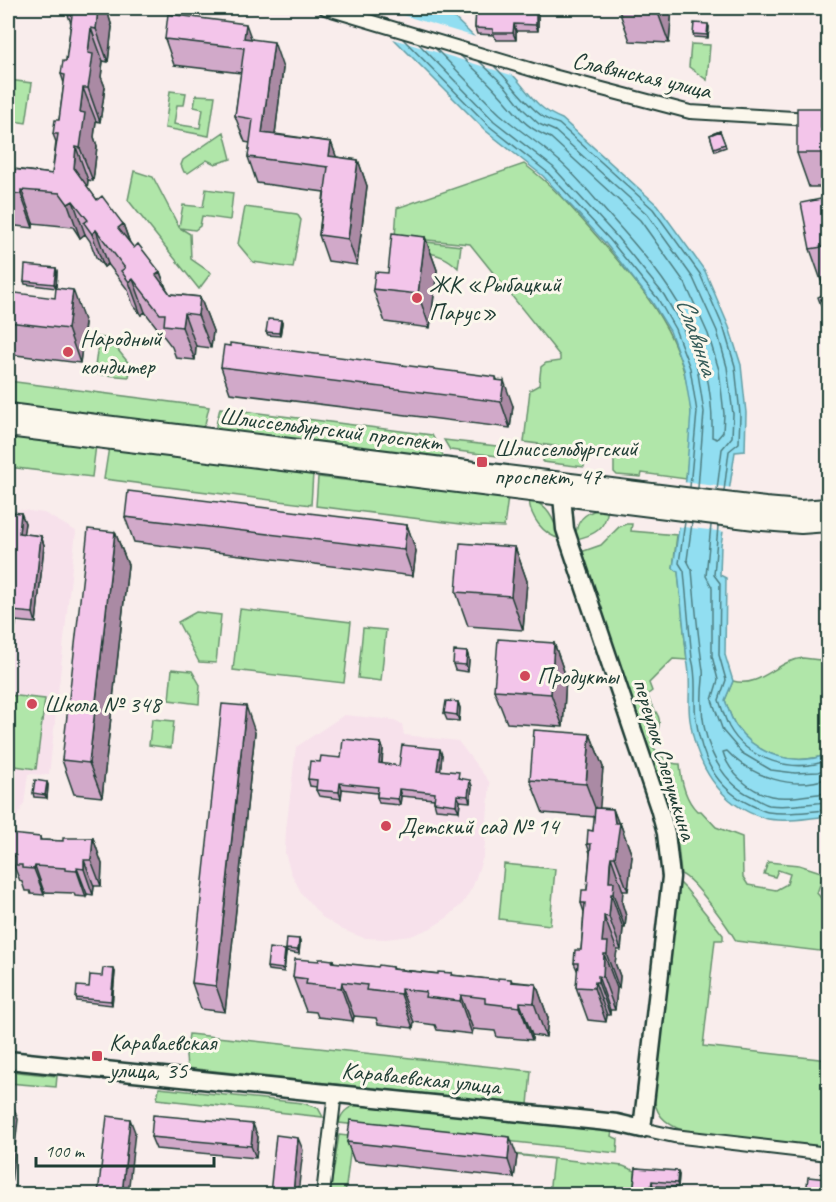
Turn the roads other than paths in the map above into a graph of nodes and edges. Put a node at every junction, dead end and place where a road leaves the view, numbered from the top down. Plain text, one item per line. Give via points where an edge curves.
1 (325, 8) edge
2 (828, 120) edge
3 (8, 413) edge
4 (8, 427) edge
5 (562, 489) junction
6 (828, 508) edge
7 (764, 514) junction
8 (828, 522) edge
9 (8, 1060) edge
10 (335, 1093) junction
11 (642, 1129) junction
12 (828, 1154) edge
13 (323, 1194) edge

1 - 2 street, Славянская улица via 690,112
3 - 5 main road, Шлиссельбургский проспект
4 - 5 main road, Шлиссельбургский проспект
5 - 7 main road, Шлиссельбургский проспект
5 - 11 street, переулок Слепушкина via 566,529 659,808 669,854 671,877
6 - 7 main road
7 - 8 main road via 801,524
9 - 10 street, Караваевская улица
10 - 11 street, Караваевская улица via 617,1123
10 - 13 street
11 - 12 street, Караваевская улица

